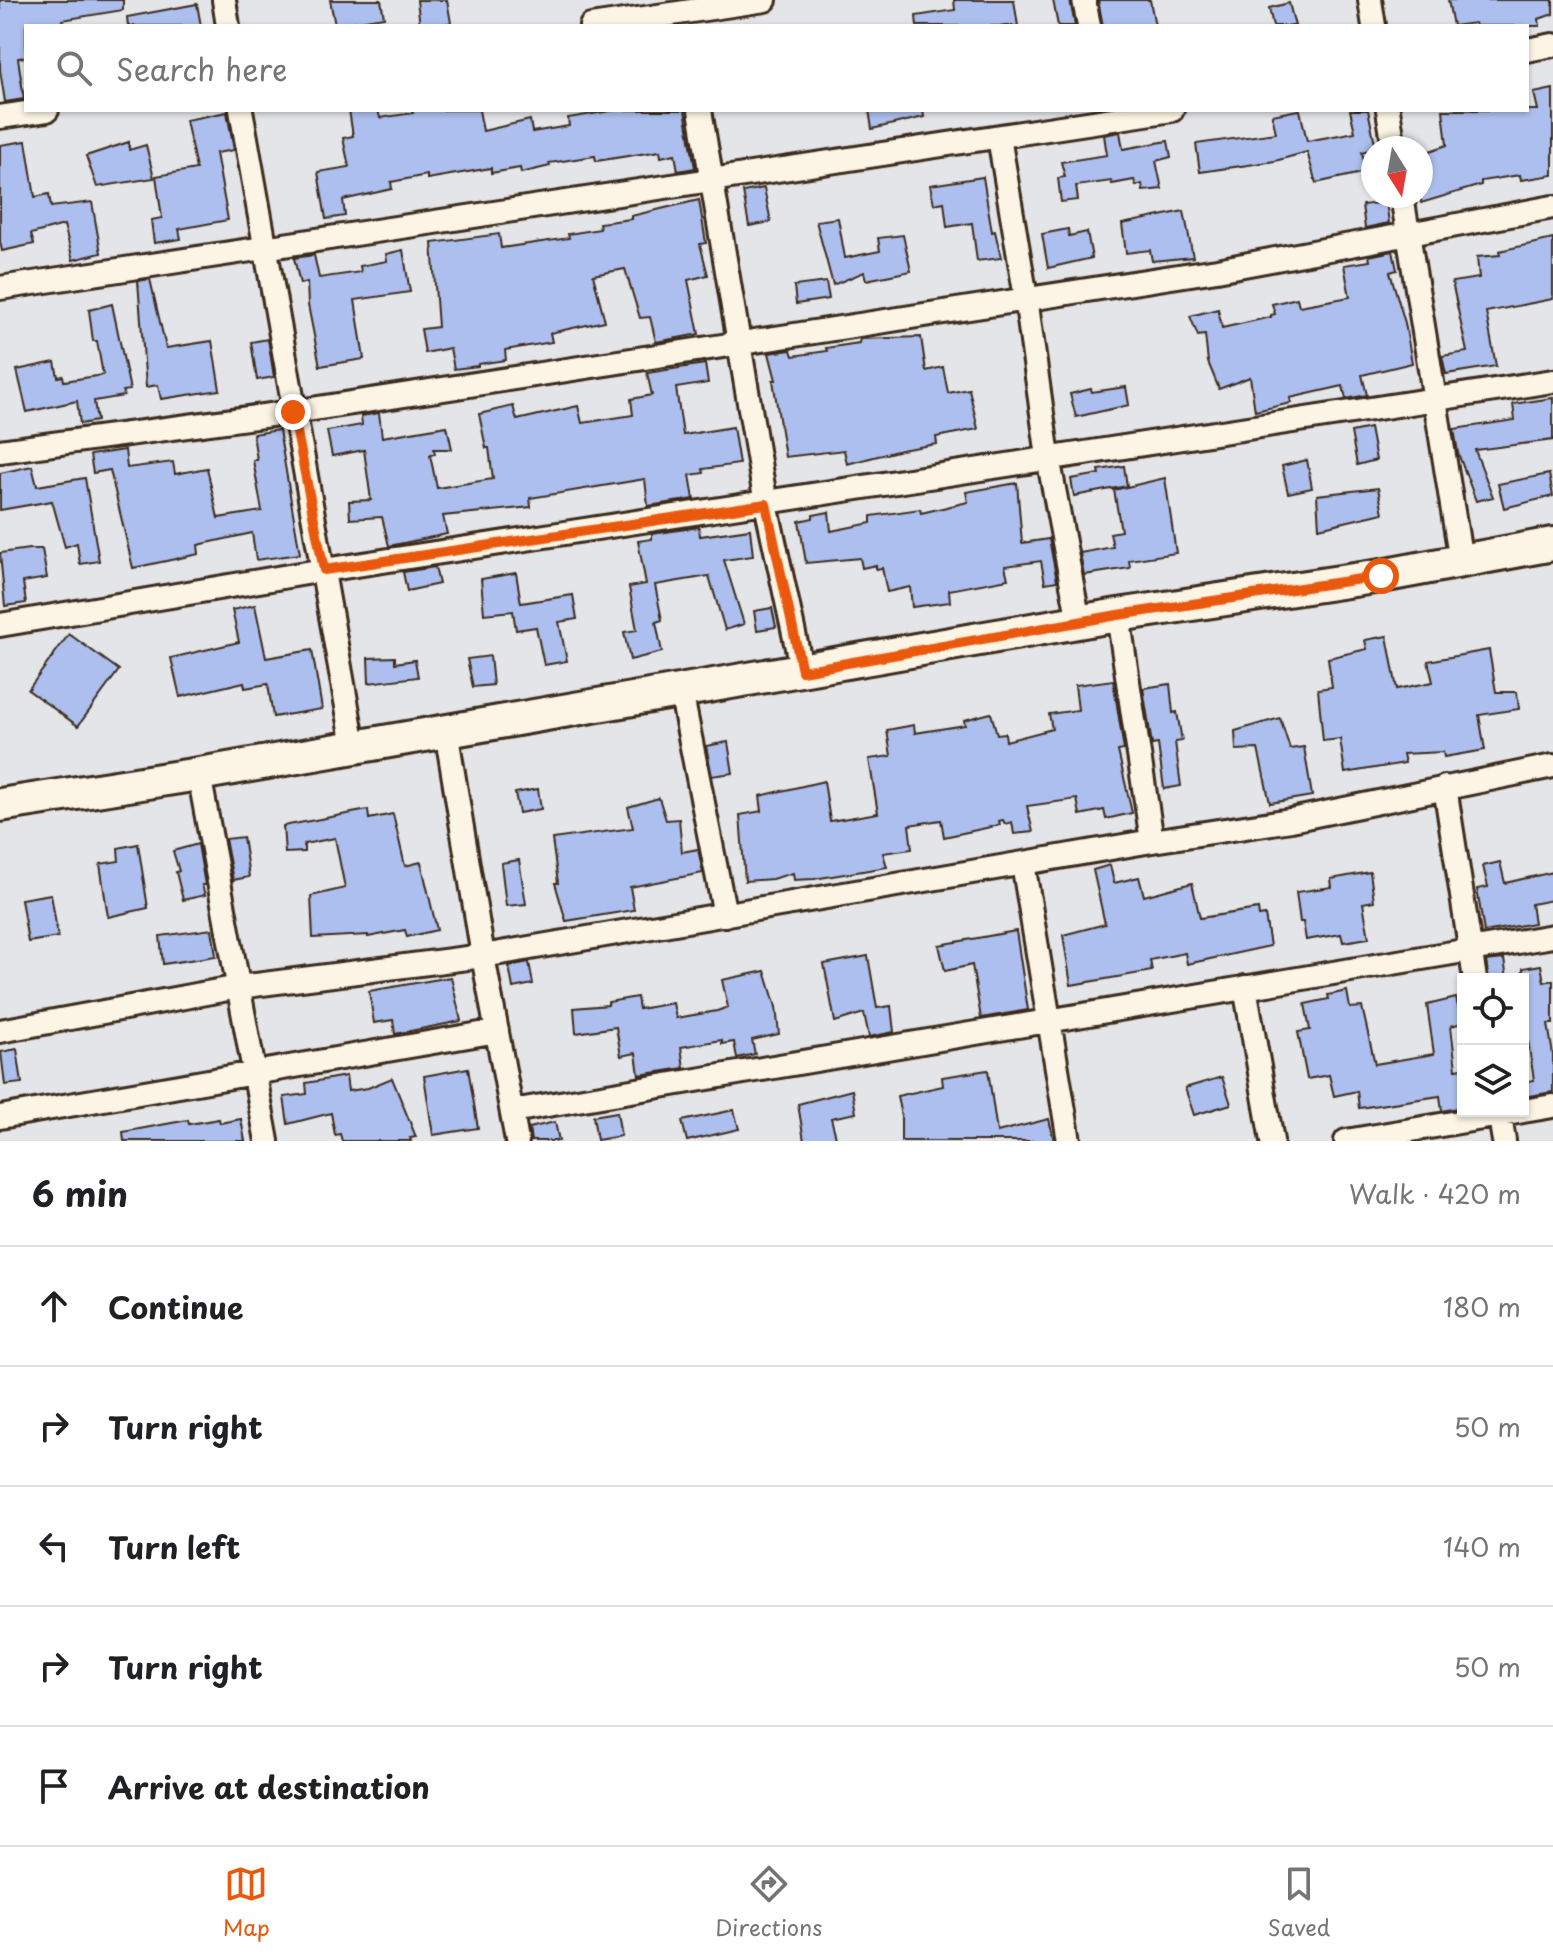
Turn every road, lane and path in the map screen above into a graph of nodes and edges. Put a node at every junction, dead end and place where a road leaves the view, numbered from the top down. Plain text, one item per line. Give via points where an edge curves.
1 (224, 0) edge
2 (765, 0) edge
3 (1084, 0) edge
4 (1370, 0) edge
5 (683, 13) edge
6 (228, 24) edge
7 (605, 24) edge
8 (1089, 24) edge
9 (1374, 24) edge
10 (1553, 45) edge
11 (1529, 50) edge
12 (34, 112) edge
13 (241, 112) edge
14 (700, 112) edge
15 (1149, 112) edge
16 (1388, 112) edge
17 (1104, 116) edge
18 (0, 117) edge
19 (1392, 136) edge
20 (999, 137) junction
21 (712, 181) junction
22 (1553, 207) edge
23 (1404, 208) edge
24 (1409, 235) junction
25 (265, 249) junction
26 (0, 288) edge
27 (1026, 298) junction
28 (739, 342) junction
29 (1553, 381) edge
30 (1436, 401) junction
31 (293, 412) junction
32 (0, 451) edge
33 (1048, 457) junction
34 (766, 504) junction
35 (1553, 544) edge
36 (1461, 561) junction
37 (324, 570) junction
38 (1118, 615) junction
39 (1079, 622) junction
40 (0, 625) edge
41 (802, 671) junction
42 (681, 691) junction
43 (446, 730) junction
44 (354, 746) junction
45 (1553, 766) edge
46 (199, 774) junction
47 (1445, 787) junction
48 (0, 805) edge
49 (1152, 841) junction
50 (1023, 863) junction
51 (725, 915) junction
52 (1553, 936) edge
53 (1470, 950) junction
54 (483, 956) junction
55 (1474, 973) edge
56 (239, 987) junction
57 (1245, 987) junction
58 (1049, 1020) junction
59 (0, 1031) edge
60 (497, 1031) junction
61 (256, 1072) junction
62 (1553, 1106) edge
63 (1529, 1109) edge
64 (512, 1111) junction
65 (0, 1117) edge
66 (1477, 1117) edge
67 (1500, 1117) edge
68 (267, 1141) edge
69 (517, 1141) edge
70 (1069, 1141) edge
71 (1272, 1141) edge
72 (1346, 1141) edge
73 (1504, 1141) edge

1 - 6 street
2 - 5 street
3 - 8 street
4 - 9 street
5 - 7 street
10 - 11 street
12 - 18 street
13 - 25 street
14 - 21 street
15 - 17 street
16 - 19 street
17 - 20 street
20 - 21 street
20 - 27 street
21 - 25 street
21 - 28 street
22 - 24 street
23 - 24 street
24 - 27 street
24 - 30 street
25 - 26 street
25 - 31 street
27 - 28 street
27 - 33 street
28 - 31 street
28 - 34 street
29 - 30 street
30 - 33 street
30 - 36 street
31 - 32 street
31 - 37 street
33 - 34 street
33 - 39 street
34 - 37 street
34 - 41 street
35 - 36 main road
36 - 38 main road
37 - 40 street
37 - 44 street
38 - 39 main road
38 - 49 street
39 - 41 main road
41 - 42 main road
42 - 43 main road
42 - 51 street
43 - 44 main road
43 - 54 street
44 - 46 main road
45 - 47 street
46 - 48 main road
46 - 56 street
47 - 49 street via 1291,820
47 - 53 street
49 - 50 street
50 - 51 street
50 - 58 street
51 - 54 street
52 - 53 street
53 - 55 street
53 - 57 street
54 - 56 street
54 - 60 street
56 - 59 street
56 - 61 street
57 - 58 street
57 - 71 street
58 - 64 street
58 - 70 street
60 - 61 street
60 - 64 street
61 - 65 street
61 - 68 street
62 - 63 street
64 - 69 street
66 - 72 street
67 - 73 street

